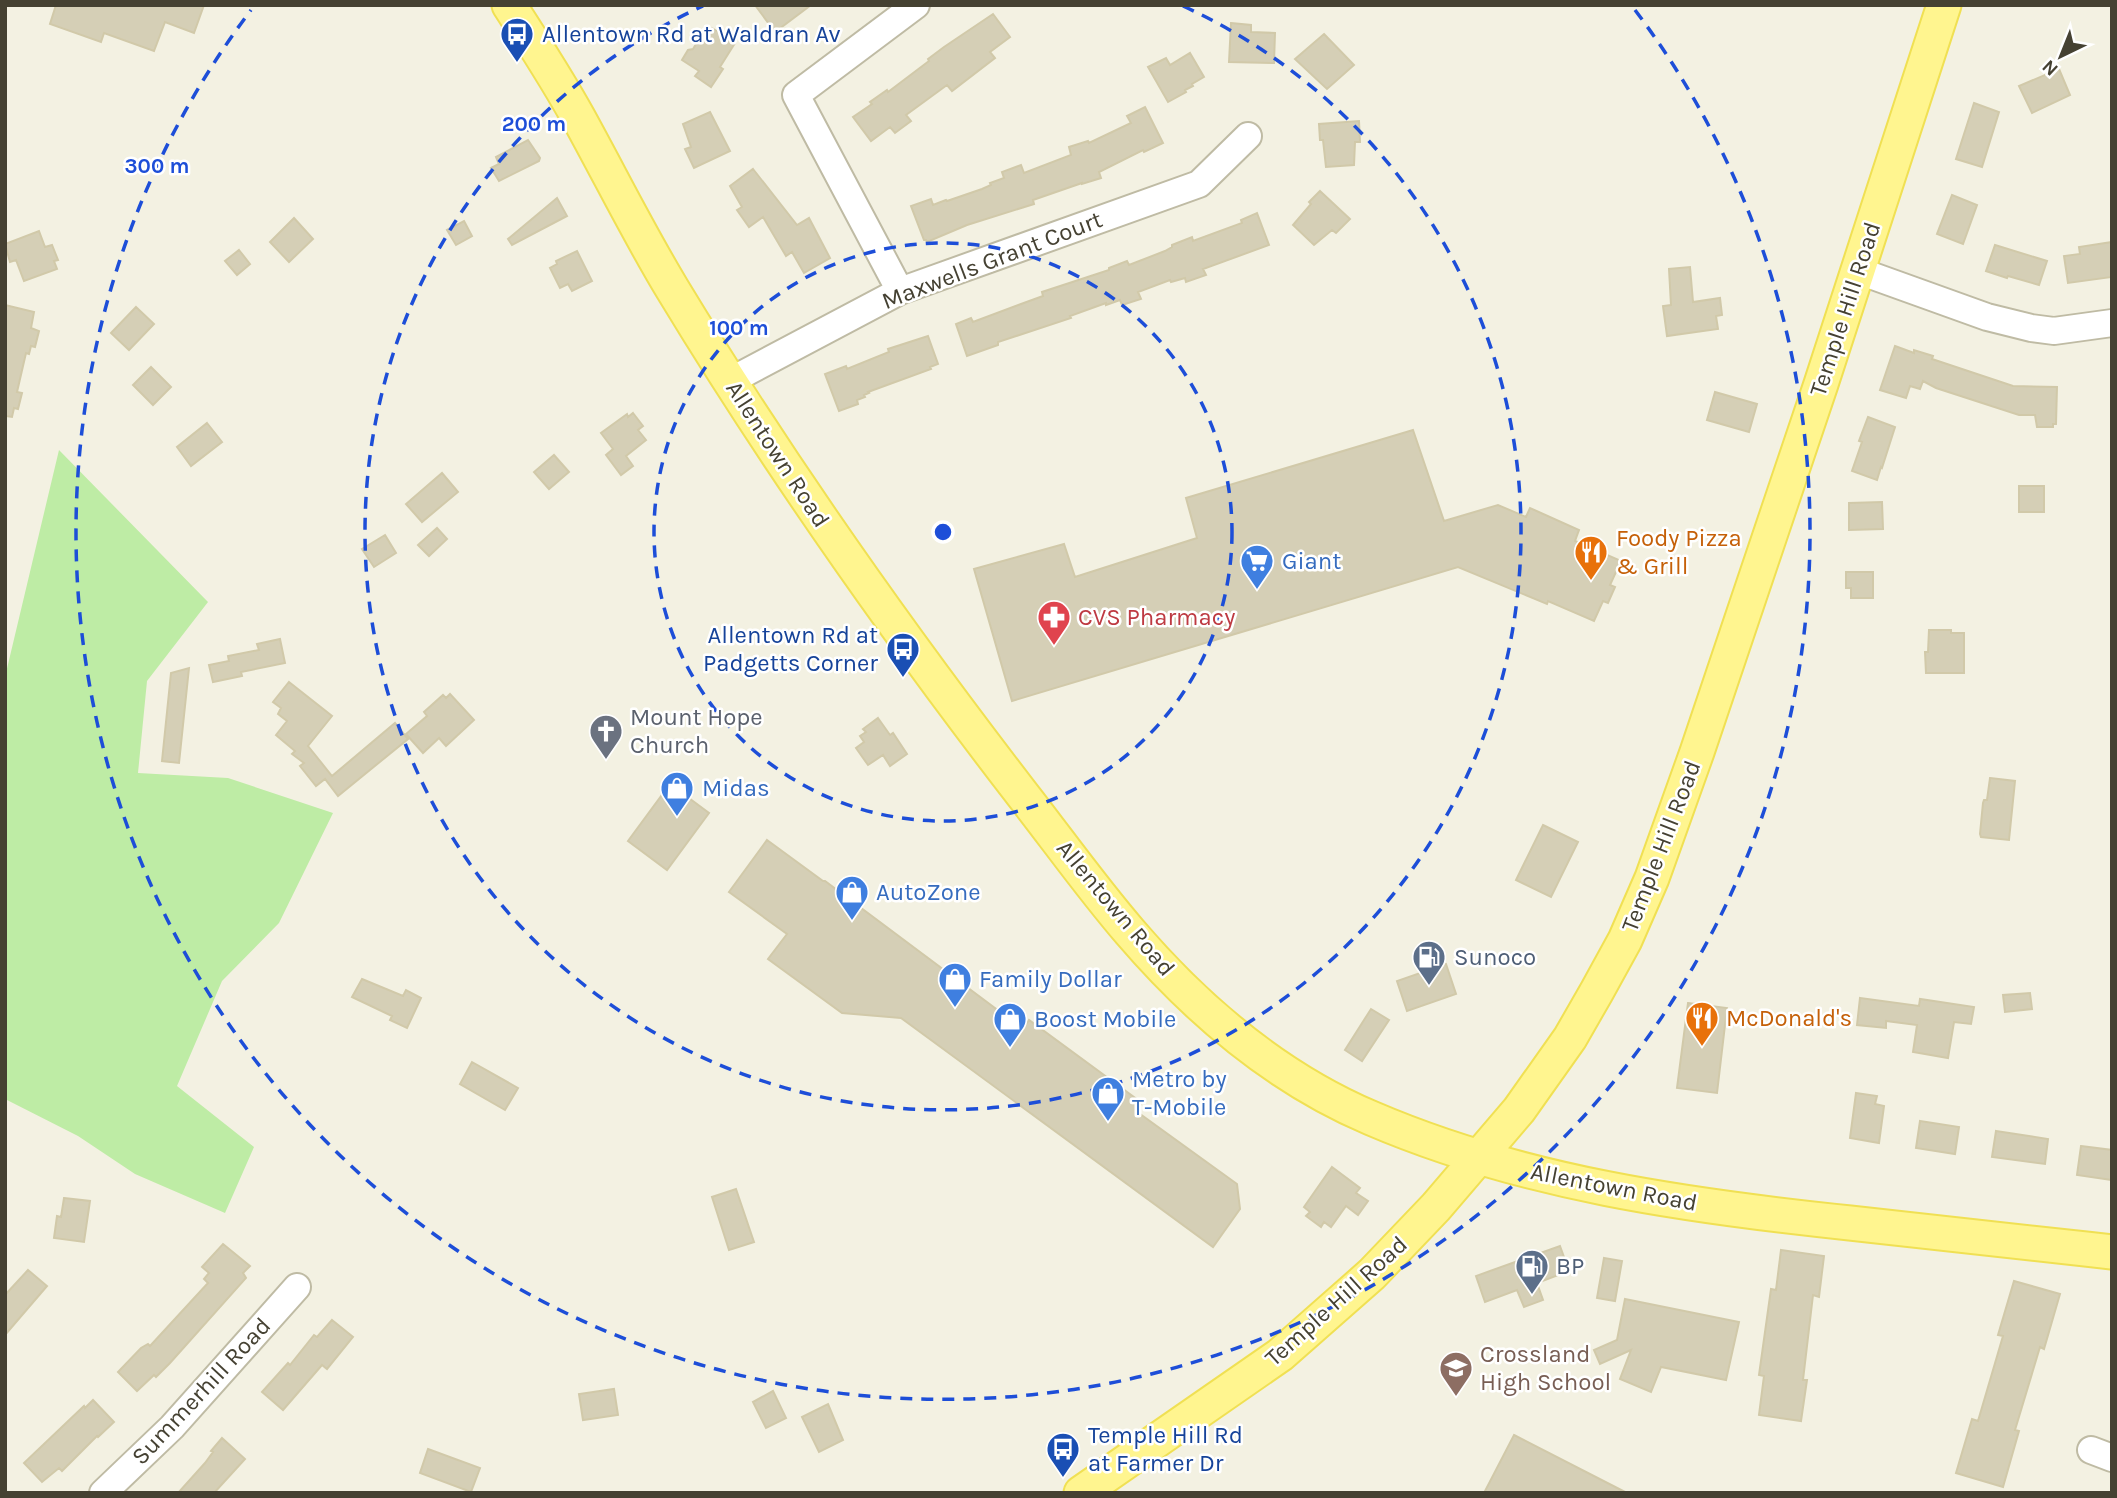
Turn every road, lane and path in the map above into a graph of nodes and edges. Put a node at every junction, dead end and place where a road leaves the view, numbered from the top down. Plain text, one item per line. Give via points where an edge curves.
1 (509, 5) edge
2 (916, 5) edge
3 (1944, 5) edge
4 (1248, 135) dead end
5 (1859, 271) junction
6 (900, 291) junction
7 (2112, 323) edge
8 (730, 381) junction
9 (1479, 1156) junction
10 (2112, 1252) edge
11 (297, 1287) dead end
12 (103, 1493) edge
13 (1081, 1493) edge

1 - 8 main road, Allentown Road
2 - 6 street via 796,95
3 - 5 main road, Temple Hill Road
4 - 6 street, Maxwells Grant Court via 1199,184
5 - 7 street via 1987,317 2032,328 2054,331
5 - 9 main road, Temple Hill Road via 1642,901 1570,1038 1519,1110
6 - 8 street, Maxwells Grant Court
8 - 9 main road, Allentown Road via 904,638 1156,962 1211,1015 1310,1087 1413,1136
9 - 10 main road, Allentown Road via 1519,1169 1675,1201
9 - 13 main road, Temple Hill Road via 1372,1274 1322,1320
11 - 12 street, Summerhill Road via 172,1427

